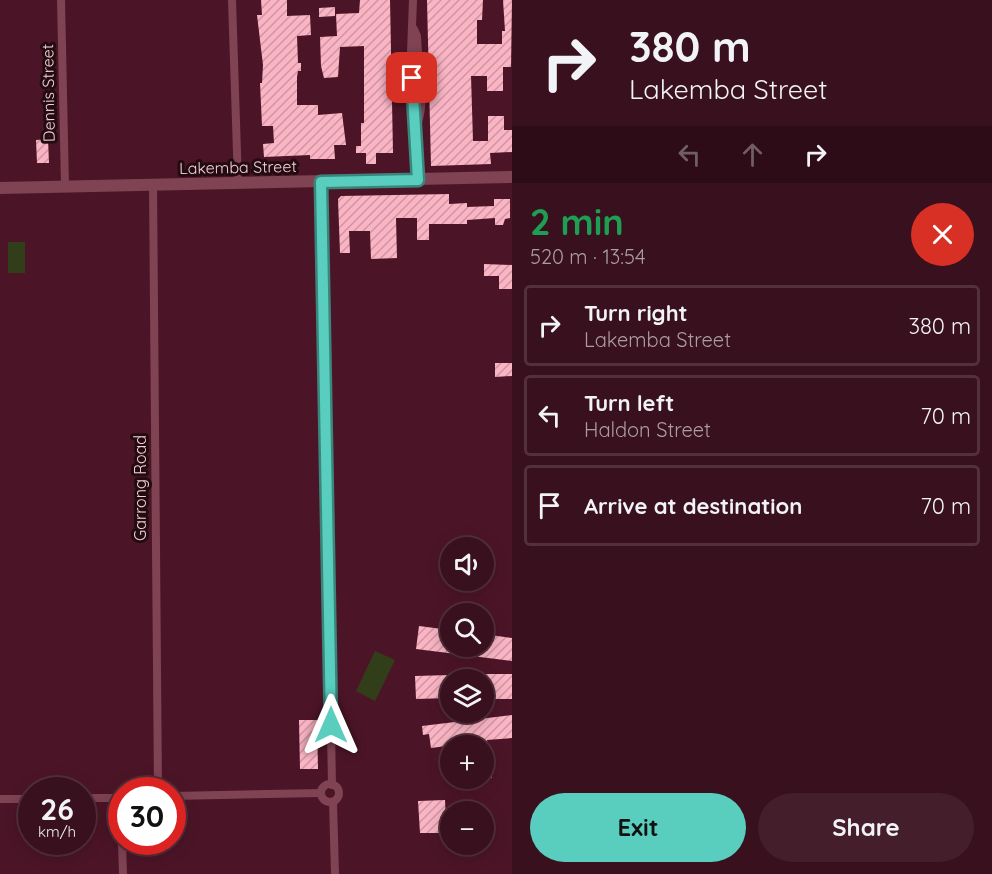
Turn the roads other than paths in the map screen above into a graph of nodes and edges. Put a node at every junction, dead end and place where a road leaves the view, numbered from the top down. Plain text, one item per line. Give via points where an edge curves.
1 (61, 0) edge
2 (232, 0) edge
3 (413, 0) edge
4 (512, 177) edge
5 (418, 180) junction
6 (321, 182) junction
7 (238, 183) junction
8 (153, 185) junction
9 (66, 186) junction
10 (0, 188) edge
11 (158, 777) edge
12 (332, 785) junction
13 (321, 793) junction
14 (186, 796) edge
15 (18, 799) edge
16 (0, 800) edge
17 (333, 802) junction
18 (122, 855) edge
19 (123, 874) edge
20 (335, 874) edge

1 - 9 street, Dennis Street
2 - 7 street
3 - 5 street via 418,53 415,71 420,78 421,115 416,128
4 - 5 main road, Lakemba Street
5 - 6 main road, Lakemba Street
6 - 7 main road, Lakemba Street
6 - 12 street
7 - 8 main road, Lakemba Street
8 - 9 main road, Lakemba Street
8 - 11 street, Garrong Road
9 - 10 main road, Lakemba Street
12 - 13 street via 325,786
12 - 17 street via 339,793
13 - 14 street
13 - 17 street via 325,800
15 - 16 street
17 - 20 street
18 - 19 street

